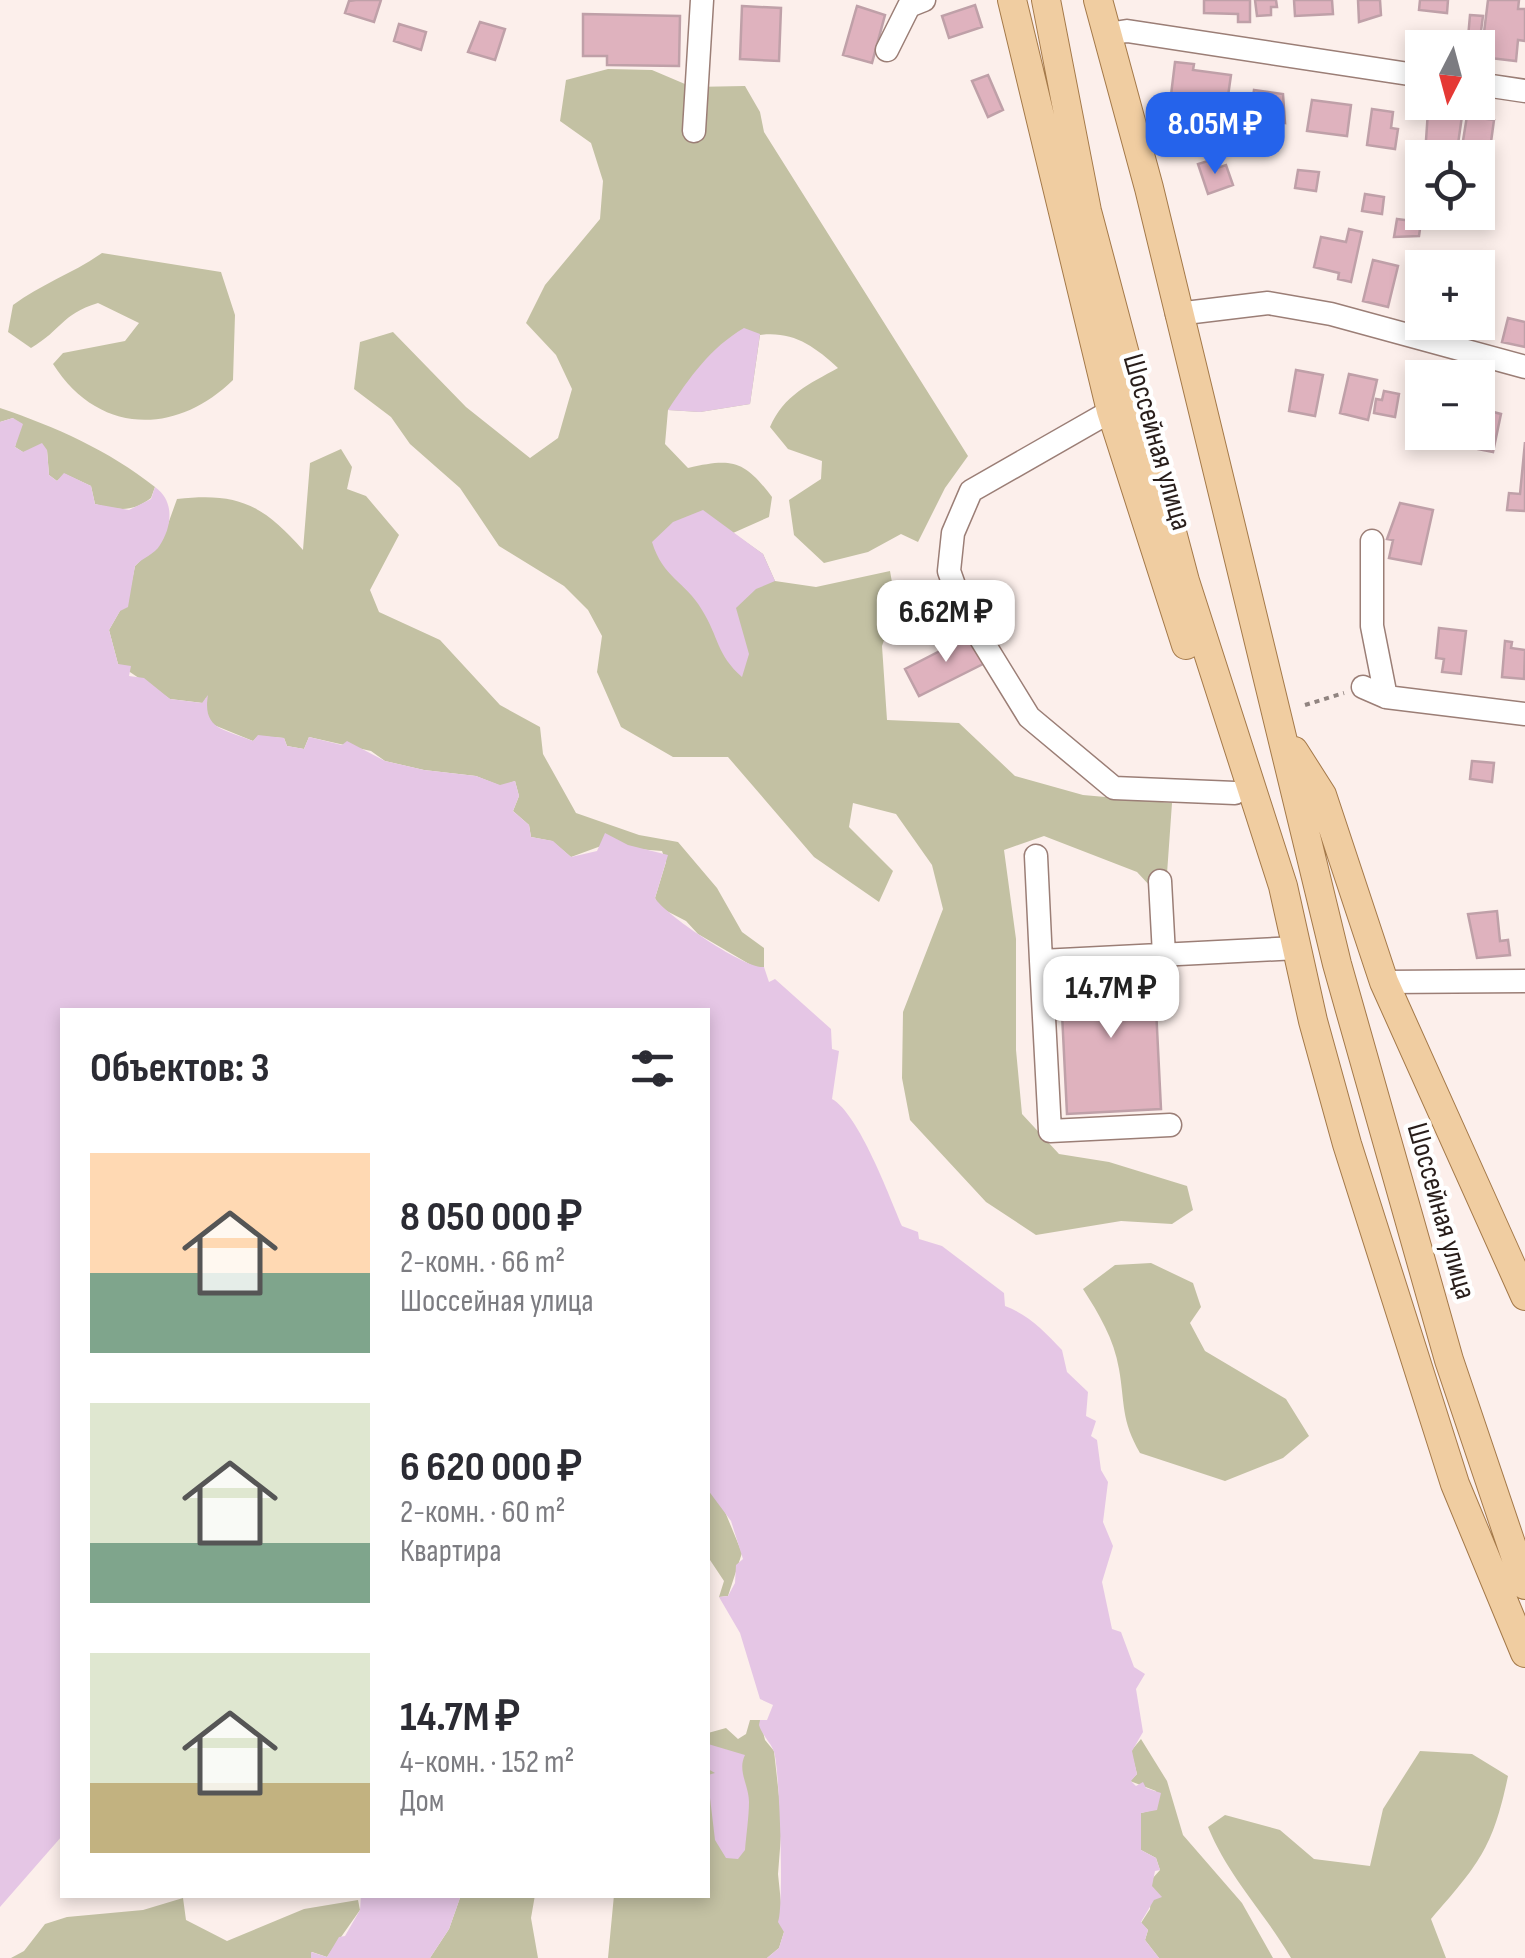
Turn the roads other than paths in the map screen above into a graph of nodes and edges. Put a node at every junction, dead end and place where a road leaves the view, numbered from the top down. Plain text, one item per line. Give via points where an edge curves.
1 (702, 0) edge
2 (924, 0) edge
3 (1012, 0) edge
4 (1044, 0) edge
5 (1082, 0) edge
6 (1104, 20) edge
7 (1023, 34) junction
8 (887, 50) dead end
9 (1405, 73) edge
10 (1495, 87) edge
11 (1525, 91) edge
12 (694, 130) dead end
13 (1177, 314) junction
14 (1525, 367) edge
15 (1111, 412) junction
16 (1372, 541) dead end
17 (1363, 687) dead end
18 (1386, 696) junction
19 (1525, 714) edge
20 (1282, 733) junction
21 (1235, 793) junction
22 (1036, 856) dead end
23 (1160, 881) dead end
24 (1283, 886) junction
25 (1297, 948) junction
26 (1164, 955) junction
27 (1042, 962) junction
28 (1525, 981) edge
29 (1384, 982) junction
30 (1170, 1126) dead end
31 (1525, 1296) edge
32 (1525, 1584) edge
33 (1525, 1653) edge

1 - 12 street
2 - 8 street via 909,6
3 - 7 main road, Шоссейная улица
4 - 7 main road via 1030,10
4 - 24 main road, Шоссейная улица via 1087,210 1185,581
5 - 6 main road
6 - 9 street via 1127,31
6 - 13 main road, Шоссейная улица
7 - 15 main road, Шоссейная улица
10 - 11 street
13 - 14 street via 1268,303
13 - 20 main road, Шоссейная улица
15 - 21 main road, Шоссейная улица
15 - 21 street via 971,492 953,533 949,571 962,608 1029,717 1114,788
16 - 18 street via 1372,626
17 - 18 street
18 - 19 street
20 - 29 main road, Шоссейная улица via 1322,795
20 - 32 main road, Шоссейная улица via 1337,964 1449,1360
21 - 24 main road, Шоссейная улица via 1253,839
22 - 27 street
23 - 26 street
24 - 25 main road, Шоссейная улица
25 - 26 street
25 - 33 main road, Шоссейная улица via 1347,1144 1418,1372 1455,1484
26 - 27 street
27 - 30 street via 1050,1132
28 - 29 street
29 - 31 main road, Шоссейная улица

